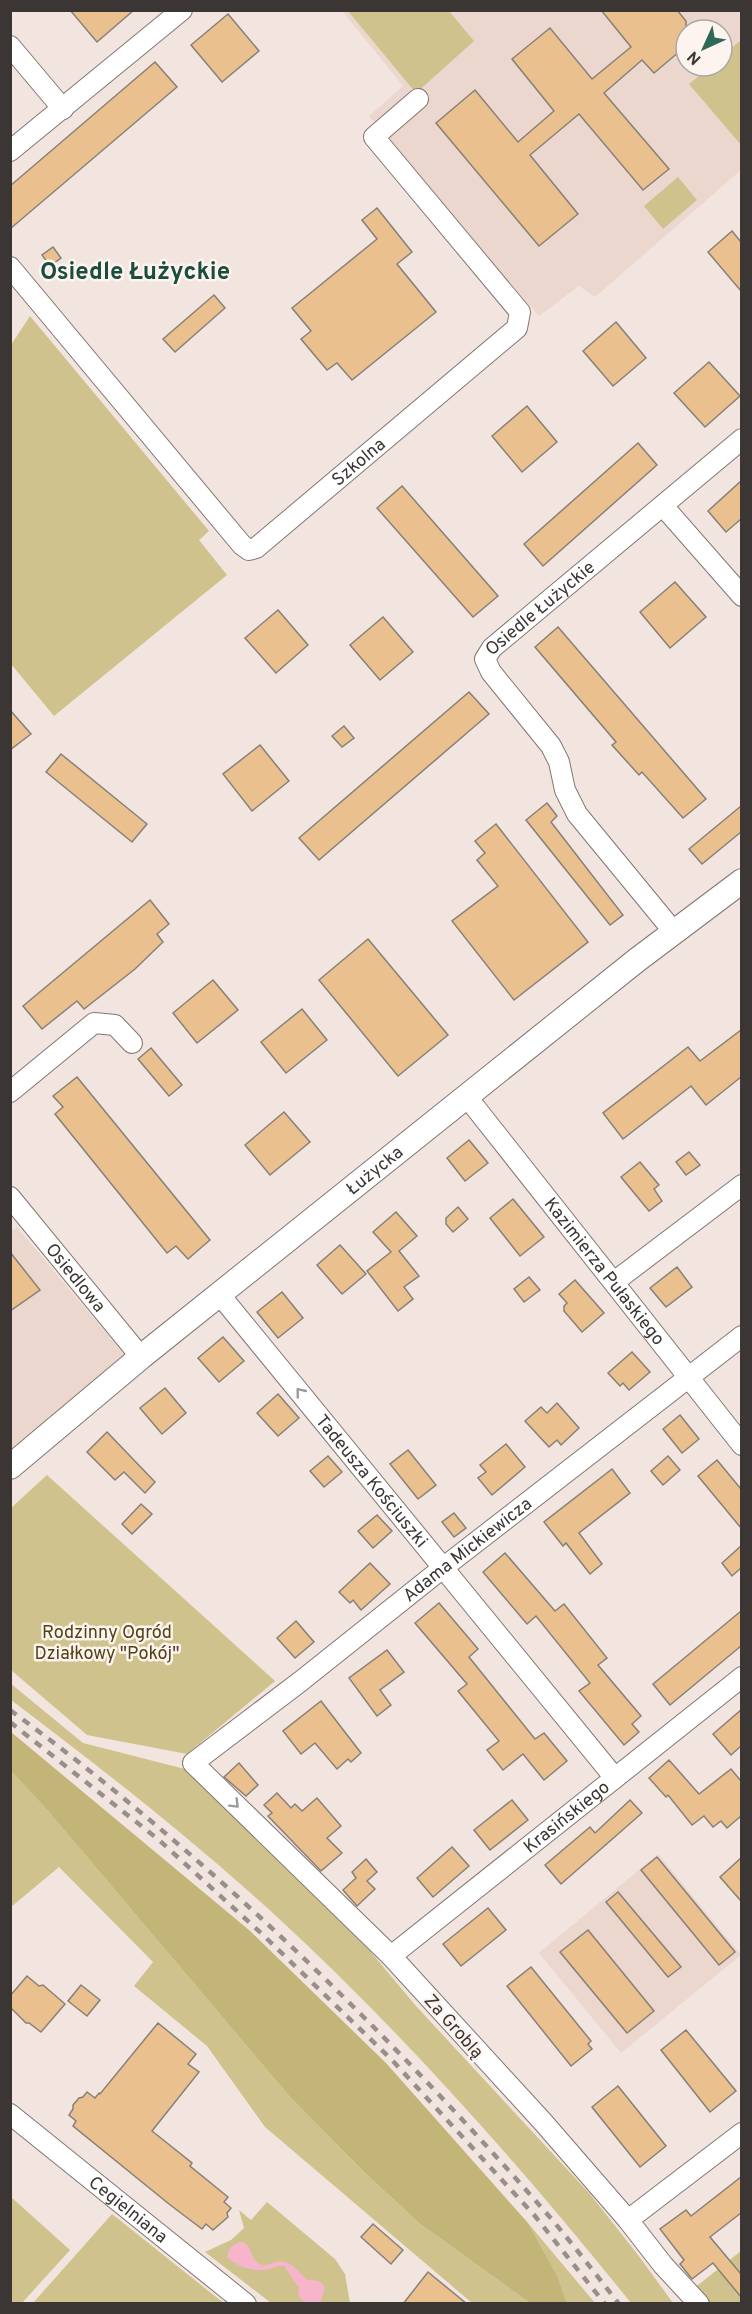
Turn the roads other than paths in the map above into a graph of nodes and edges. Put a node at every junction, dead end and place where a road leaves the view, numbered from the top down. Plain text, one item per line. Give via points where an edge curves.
1 (182, 10) edge
2 (10, 46) edge
3 (418, 99) dead end
4 (63, 109) junction
5 (10, 151) edge
6 (10, 267) edge
7 (741, 439) edge
8 (663, 506) junction
9 (741, 597) edge
10 (741, 881) edge
11 (674, 932) junction
12 (132, 1043) dead end
13 (10, 1092) edge
14 (467, 1097) junction
15 (741, 1185) edge
16 (10, 1197) edge
17 (614, 1282) junction
18 (220, 1295) junction
19 (741, 1336) edge
20 (141, 1357) junction
21 (688, 1377) junction
22 (741, 1445) edge
23 (10, 1467) edge
24 (444, 1567) junction
25 (741, 1677) edge
26 (194, 1763) joint
27 (615, 1778) junction
28 (391, 1956) junction
29 (14, 2124) edge
30 (741, 2133) edge
31 (628, 2220) junction
32 (246, 2304) edge
33 (699, 2304) edge

1 - 4 street
2 - 4 street
3 - 6 street, Szkolna via 374,137 520,312 517,328 256,548 249,550 242,545
4 - 5 street
7 - 8 street, Osiedle Łużyckie
8 - 9 street
8 - 11 street, Osiedle Łużyckie via 492,648 485,659 490,672 551,746 577,814
10 - 11 street, Łużycka
11 - 14 street, Łużycka
12 - 13 street via 115,1024 94,1023
14 - 17 street, Kazimierza Pułaskiego
14 - 18 street, Łużycka
15 - 17 street
16 - 20 street, Osiedlowa
17 - 21 street, Kazimierza Pułaskiego
18 - 20 street, Łużycka
24 -> 18 street, Tadeusza Kościuszki
19 - 21 street, Adama Mickiewicza
20 - 23 street, Łużycka
21 - 22 street, Kazimierza Pułaskiego
21 - 24 street, Adama Mickiewicza
24 - 26 street, Adama Mickiewicza
24 - 27 street, Tadeusza Kościuszki
25 - 27 street, Krasińskiego
26 -> 28 street, Za Groblą
27 - 28 street, Krasińskiego
28 - 31 street, Za Groblą
29 - 32 street, Cegielniana
30 - 31 street
31 - 33 street, Za Groblą

